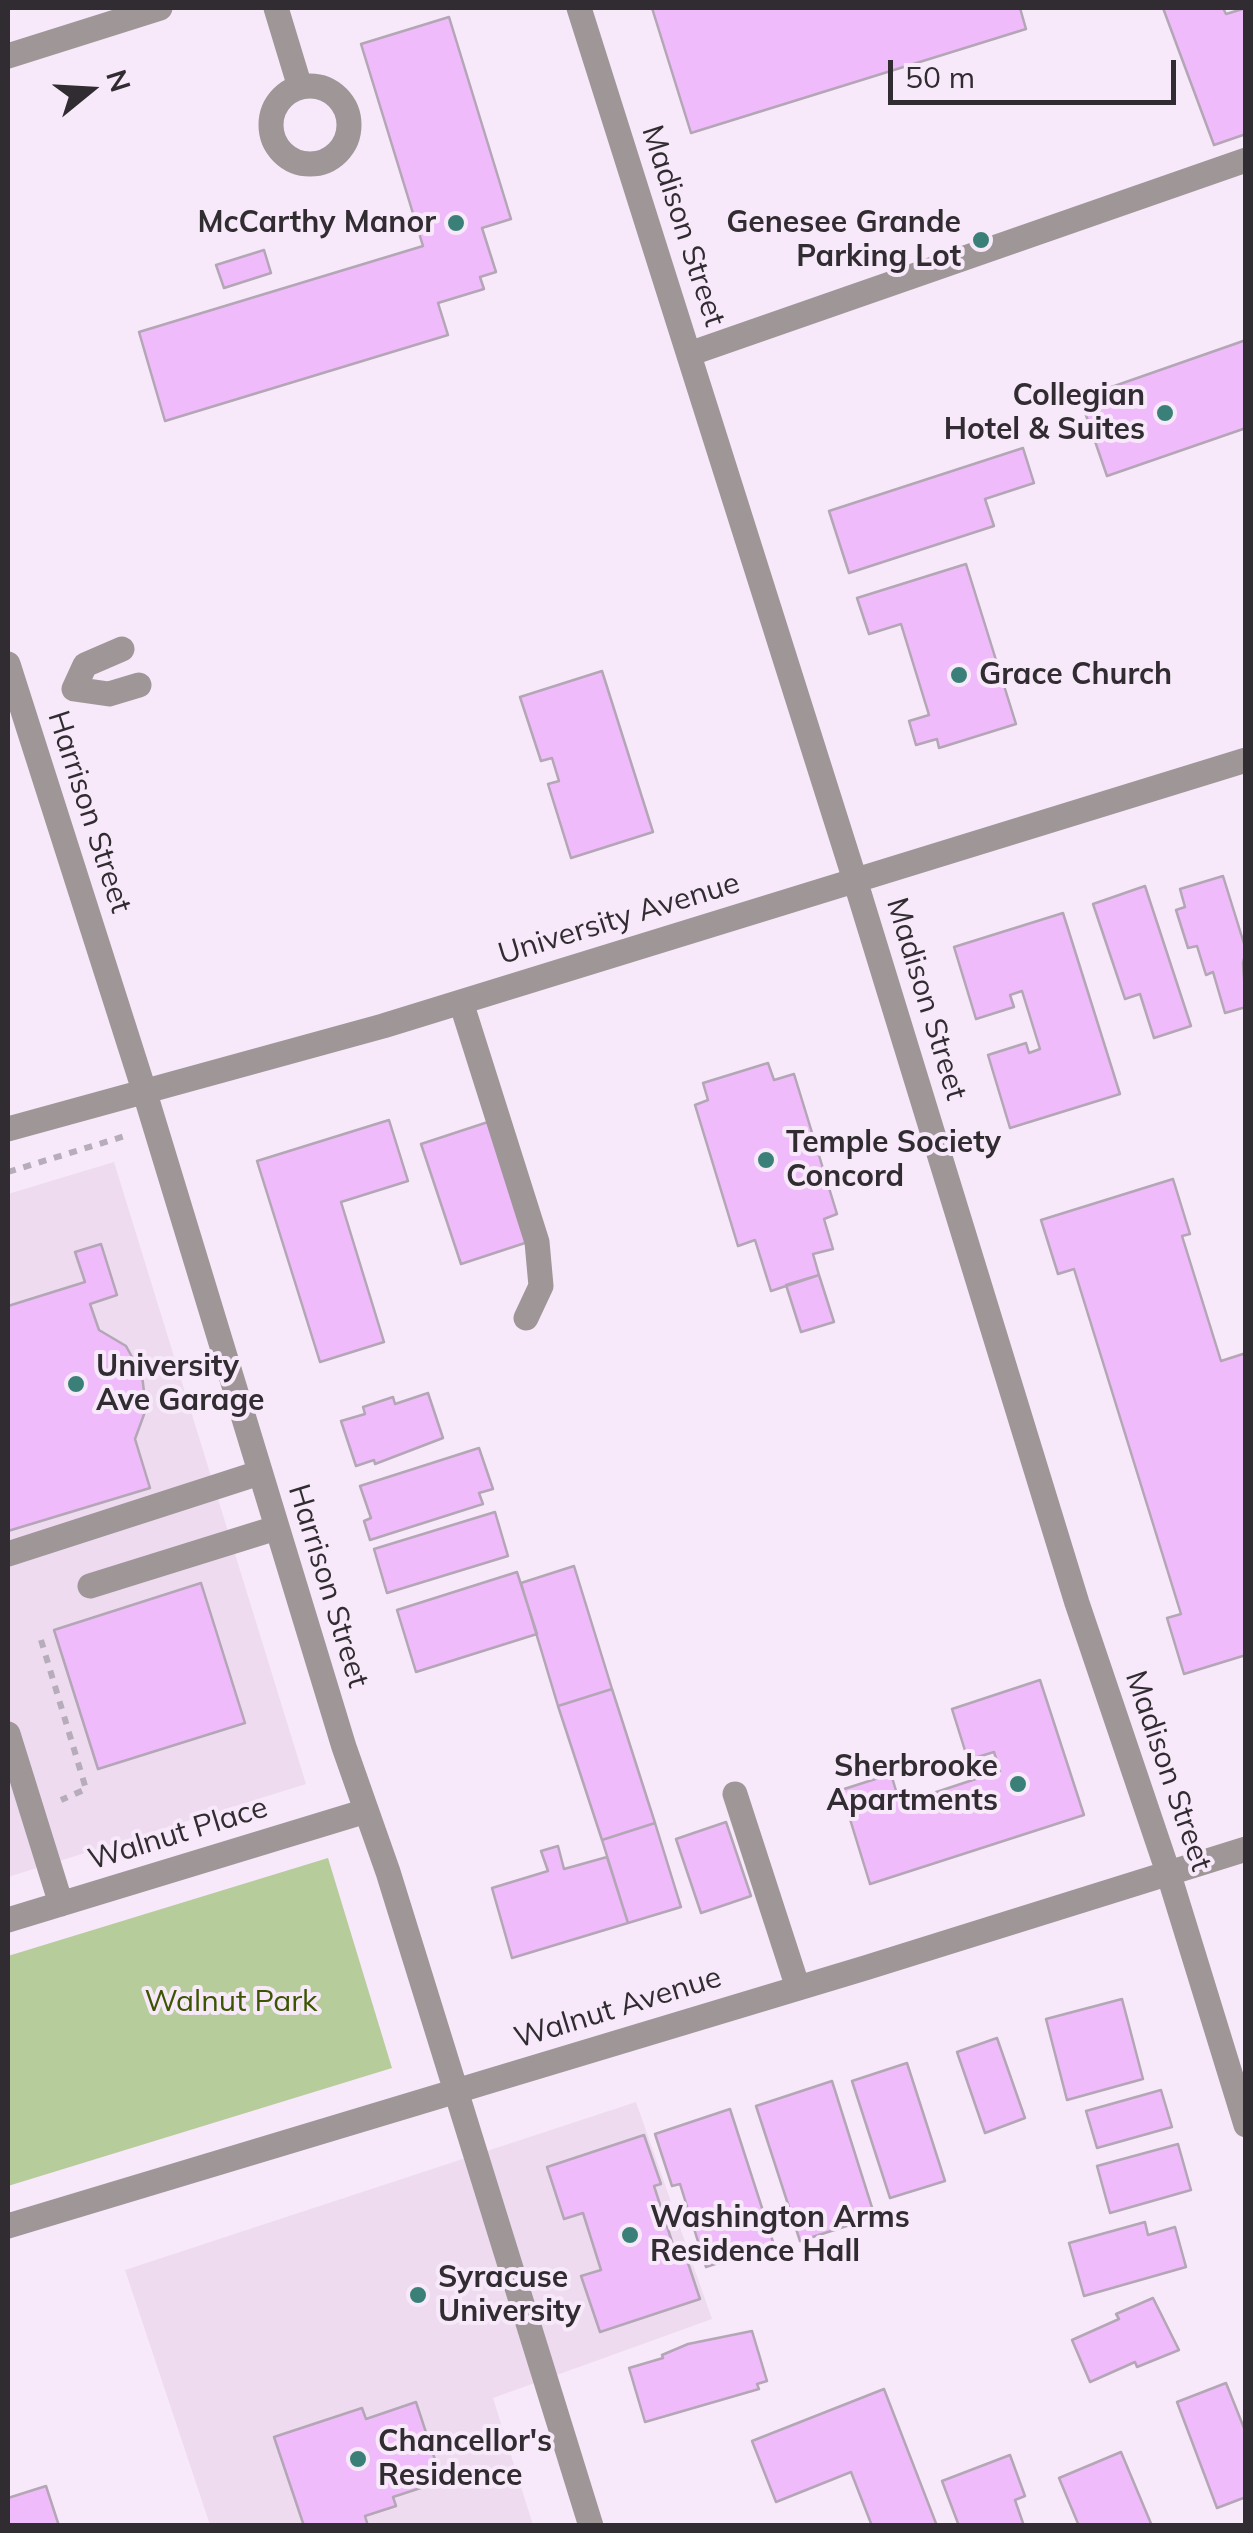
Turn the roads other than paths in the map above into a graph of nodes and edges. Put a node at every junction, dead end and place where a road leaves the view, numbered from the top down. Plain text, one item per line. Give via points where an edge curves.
1 (160, 8) edge
2 (276, 8) edge
3 (579, 8) edge
4 (8, 56) edge
5 (300, 87) dead end
6 (1246, 160) edge
7 (689, 354) junction
8 (122, 649) dead end
9 (8, 664) edge
10 (139, 685) dead end
11 (1246, 760) edge
12 (855, 880) junction
13 (460, 1002) junction
14 (144, 1090) junction
15 (8, 1129) edge
16 (526, 1318) dead end
17 (259, 1473) junction
18 (276, 1528) junction
19 (8, 1554) edge
20 (90, 1586) dead end
21 (8, 1734) edge
22 (735, 1794) dead end
23 (366, 1811) junction
24 (1246, 1849) edge
25 (1168, 1872) junction
26 (61, 1904) junction
27 (8, 1920) edge
28 (798, 1988) junction
29 (457, 2090) junction
30 (1246, 2125) edge
31 (8, 2226) edge
32 (591, 2526) edge

1 - 4 street
2 - 5 street
3 - 7 street, Madison Street
6 - 7 street
7 - 12 street, Madison Street
8 - 10 street via 85,666 74,689 109,694
9 - 14 street, Harrison Street
11 - 12 street, University Avenue
12 - 13 street, University Avenue
12 - 25 street, Madison Street via 1077,1603
13 - 14 street, University Avenue
13 - 16 street via 537,1242 542,1286
14 - 15 street, University Avenue
14 - 17 street, Harrison Street
17 - 18 street, Harrison Street
17 - 19 street
18 - 20 street
18 - 23 street, Harrison Street
21 - 26 street
22 - 28 street
23 - 26 street, Walnut Place
23 - 29 street, Harrison Street
24 - 25 street, Walnut Avenue
25 - 28 street, Walnut Avenue
25 - 30 street, Madison Street
26 - 27 street, Walnut Place
28 - 29 street, Walnut Avenue
29 - 31 street, Walnut Avenue
29 - 32 street, Harrison Street

